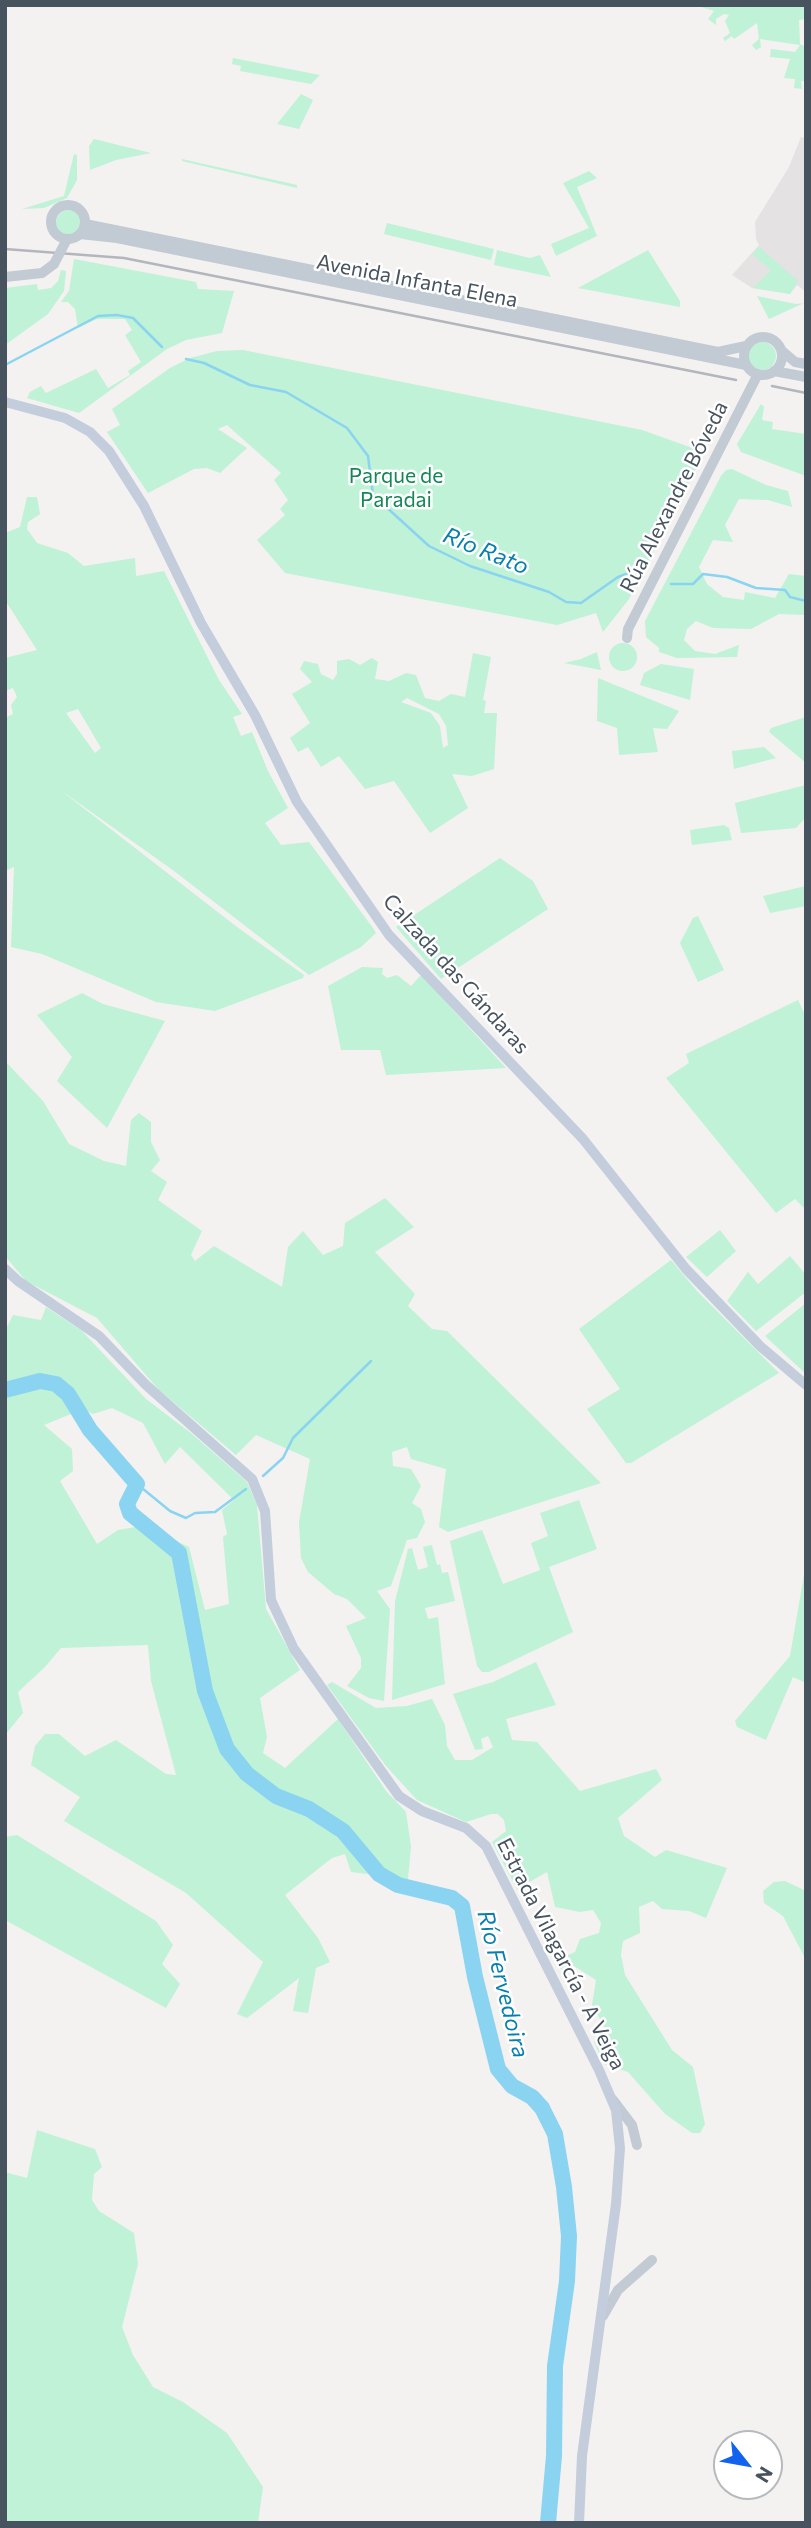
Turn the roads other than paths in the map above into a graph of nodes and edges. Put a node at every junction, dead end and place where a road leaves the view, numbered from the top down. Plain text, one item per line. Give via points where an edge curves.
1 (82, 229) junction
2 (67, 240) junction
3 (5, 277) edge
4 (746, 346) junction
5 (781, 350) junction
6 (806, 364) edge
7 (746, 365) junction
8 (774, 371) junction
9 (758, 374) junction
10 (806, 377) edge
11 (5, 402) edge
12 (627, 638) dead end
13 (5, 1269) edge
14 (806, 1385) edge
15 (612, 2099) junction
16 (638, 2145) dead end
17 (652, 2260) dead end
18 (599, 2329) junction
19 (579, 2523) edge

1 - 2 street
1 - 2 street via 83,214 75,207 59,208 52,217 52,228
1 - 4 street, Avenida Infanta Elena via 718,352
1 - 7 street, Avenida Infanta Elena
2 - 3 street, bridge via 54,264 42,273
4 - 5 street via 755,338 767,337
4 - 7 street
5 - 6 street via 795,362
5 - 8 street
7 - 9 street
8 - 9 street
8 - 10 street
9 - 12 street, Rúa Alexandre Bóveda
11 - 14 main road, Calzada das Gándaras via 65,418 90,432 109,451 144,506 201,623 256,715 297,802 389,934 583,1139 686,1269 760,1346
13 - 15 main road, Estrada Vilagarcía - A Veiga via 99,1336 146,1385 252,1479 265,1511 271,1600 294,1649 399,1796 422,1811 466,1828 486,1846
15 - 16 street via 625,2113
15 - 18 main road, Estrada Vilagarcía - A Veiga via 620,2135
17 - 18 street via 612,2297
18 - 19 main road, Estrada Vilagarcía - A Veiga via 582,2456

